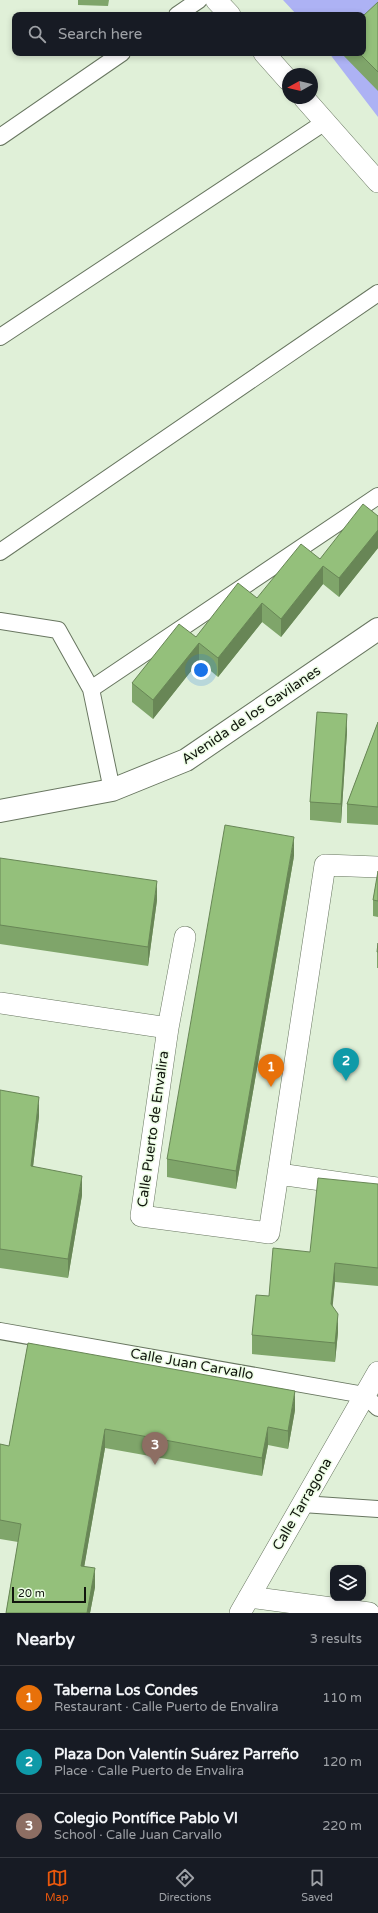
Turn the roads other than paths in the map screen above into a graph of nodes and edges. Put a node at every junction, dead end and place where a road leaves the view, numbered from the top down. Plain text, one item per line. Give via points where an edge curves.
1 (199, 0) edge
2 (216, 0) edge
3 (182, 12) edge
4 (227, 12) edge
5 (118, 56) edge
6 (267, 56) edge
7 (282, 73) edge
8 (309, 104) edge
9 (325, 122) junction
10 (0, 137) edge
11 (378, 182) edge
12 (378, 293) edge
13 (0, 337) edge
14 (378, 496) edge
15 (0, 552) edge
16 (0, 621) edge
17 (378, 629) edge
18 (91, 689) junction
19 (112, 790) junction
20 (0, 811) edge
21 (378, 867) edge
22 (184, 937) dead end
23 (0, 1003) edge
24 (168, 1028) junction
25 (279, 1174) junction
26 (378, 1188) edge
27 (0, 1331) edge
28 (378, 1372) edge
29 (371, 1402) edge
30 (302, 1504) junction
31 (378, 1509) edge
32 (244, 1605) edge
33 (369, 1613) edge

1 - 3 street
2 - 4 street
5 - 10 street
6 - 7 street
8 - 9 street
9 - 11 street
9 - 13 street
12 - 15 street
14 - 18 street
16 - 18 street via 58,630
17 - 19 street, Avenida de los Gavilanes via 186,760
18 - 19 street
19 - 20 street, Avenida de los Gavilanes
21 - 25 street via 325,865
22 - 24 street, Calle Puerto de Envalira
23 - 24 street
24 - 25 street, Calle Puerto de Envalira via 141,1216 269,1233
25 - 26 street
27 - 29 street, Calle Juan Carvallo
28 - 29 street, Calle Tarragona
29 - 30 street, Calle Tarragona
30 - 31 street
30 - 32 street, Calle Tarragona
32 - 33 street

